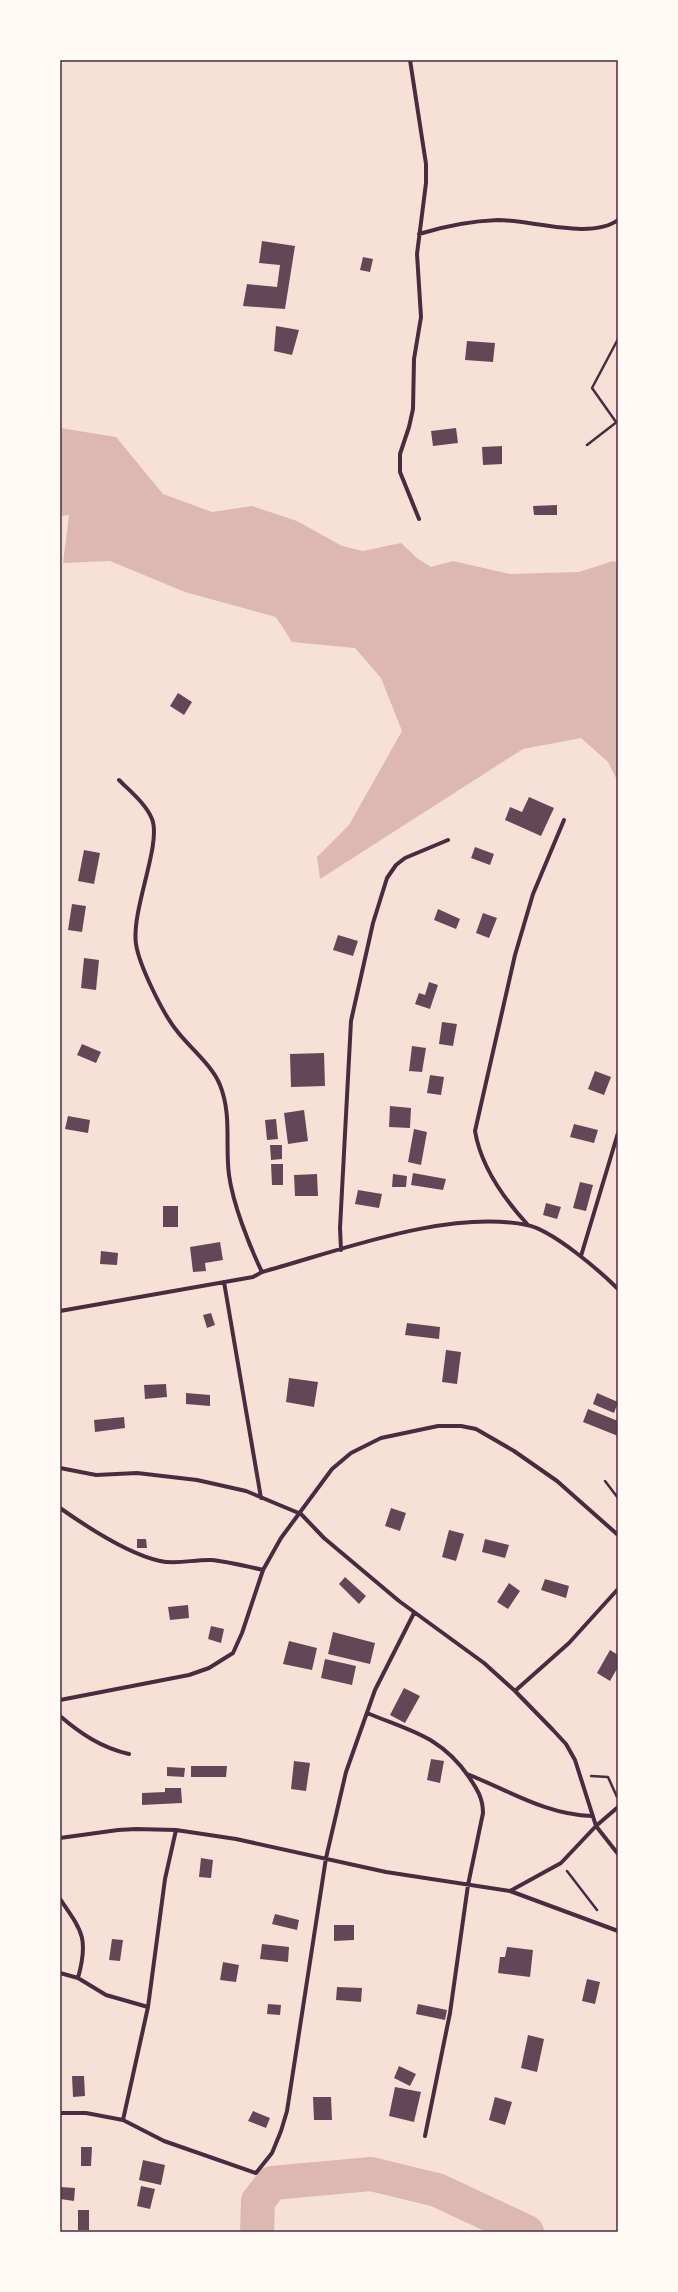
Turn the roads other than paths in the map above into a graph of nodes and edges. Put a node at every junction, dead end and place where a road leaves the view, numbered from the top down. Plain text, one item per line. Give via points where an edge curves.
1 (410, 60) edge
2 (618, 220) edge
3 (419, 234) junction
4 (419, 519) dead end
5 (119, 780) dead end
6 (564, 820) dead end
7 (448, 840) dead end
8 (618, 1133) edge
9 (528, 1225) junction
10 (341, 1250) junction
11 (581, 1256) junction
12 (262, 1272) junction
13 (224, 1282) junction
14 (618, 1289) edge
15 (60, 1311) edge
16 (60, 1468) edge
17 (261, 1498) junction
18 (60, 1508) edge
19 (301, 1514) junction
20 (618, 1535) edge
21 (263, 1570) junction
22 (618, 1589) edge
23 (414, 1613) junction
24 (515, 1691) junction
25 (60, 1699) edge
26 (367, 1713) junction
27 (60, 1716) edge
28 (129, 1754) dead end
29 (467, 1774) junction
30 (618, 1807) edge
31 (592, 1816) junction
32 (596, 1826) junction
33 (176, 1830) junction
34 (60, 1838) edge
35 (618, 1854) edge
36 (326, 1858) junction
37 (468, 1885) junction
38 (510, 1891) junction
39 (60, 1899) edge
40 (618, 1931) edge
41 (60, 1973) edge
42 (78, 1978) junction
43 (148, 2007) junction
44 (60, 2113) edge
45 (123, 2120) junction
46 (425, 2136) dead end

1 - 3 street via 426,164 424,205
2 - 3 street via 610,226 569,228 521,221 483,221 461,223
3 - 4 street via 417,277 421,317 414,359 413,409 400,454 400,472
5 - 12 street via 147,809 153,821 153,842 135,926 136,945 145,971 168,1019 219,1084 228,1116 229,1174 252,1251
6 - 9 street via 533,894 515,955 475,1131 478,1148 486,1164 512,1207
7 - 10 street via 405,858 396,865 387,878 373,923 351,1020
8 - 11 street
9 - 10 street via 496,1222 459,1223 396,1235
9 - 11 street
10 - 12 street
11 - 14 street
12 - 13 street via 252,1277
13 - 15 street
13 - 17 street
16 - 17 street via 96,1474 167,1475 246,1491
17 - 19 street
18 - 21 street via 135,1553 160,1562 211,1560
19 - 20 street via 332,1469 351,1453 381,1438 438,1426 460,1426 476,1429 492,1438 557,1481
19 - 21 street via 281,1538
19 - 23 street via 324,1538
21 - 25 street via 233,1653 209,1668 174,1678
22 - 24 street via 569,1643
23 - 24 street via 478,1658
23 - 26 street via 387,1665
24 - 31 street via 566,1744 581,1775
26 - 29 street via 430,1739 458,1761
26 - 36 street via 346,1772
27 - 28 street via 99,1744
29 - 31 street via 535,1804 574,1816
29 - 37 street via 483,1802
30 - 32 street
31 - 32 street
32 - 35 street
32 - 38 street via 561,1863
33 - 34 street via 118,1830
33 - 36 street via 270,1845
33 - 43 street via 165,1879
36 - 37 street via 386,1872
36 - 45 street via 294,2072 281,2131 272,2153 256,2172 164,2141
37 - 38 street
37 - 46 street via 450,2013
38 - 40 street
39 - 42 street via 84,1940
41 - 42 street
42 - 43 street via 106,1995
43 - 45 street
44 - 45 street via 86,2113

